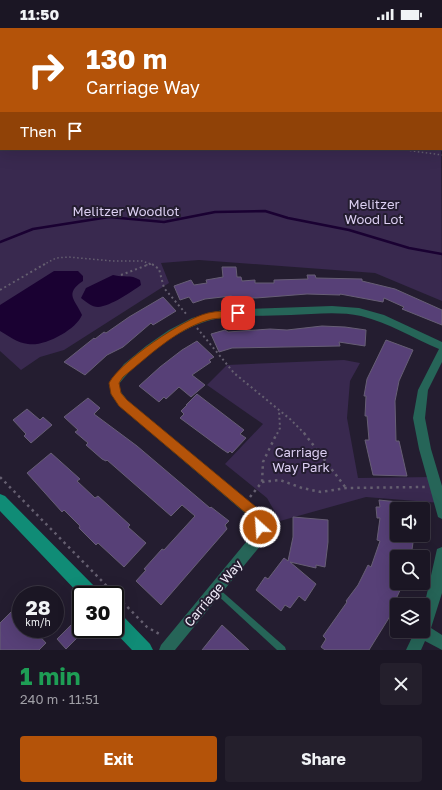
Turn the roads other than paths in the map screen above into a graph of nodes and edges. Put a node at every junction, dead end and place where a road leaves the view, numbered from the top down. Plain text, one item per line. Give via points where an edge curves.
1 (442, 346) edge
2 (442, 352) edge
3 (439, 491) edge
4 (0, 500) edge
5 (442, 513) edge
6 (442, 554) edge
7 (82, 586) edge
8 (216, 590) junction
9 (430, 610) edge
10 (124, 629) edge
11 (430, 636) edge
12 (420, 638) edge
13 (442, 643) edge
14 (144, 650) edge
15 (166, 650) edge
16 (282, 650) edge
17 (413, 650) edge

1 - 8 street, Carriage Way via 381,318 359,312 332,310 222,314 192,322 166,338 120,374 114,383 116,394 123,403 258,516 260,527 256,540
2 - 3 street via 423,390 419,418 425,449
3 - 5 street
4 - 7 street
6 - 9 street via 439,578
8 - 15 street, Carriage Way
8 - 16 lane
10 - 14 street
11 - 13 street
12 - 17 street

